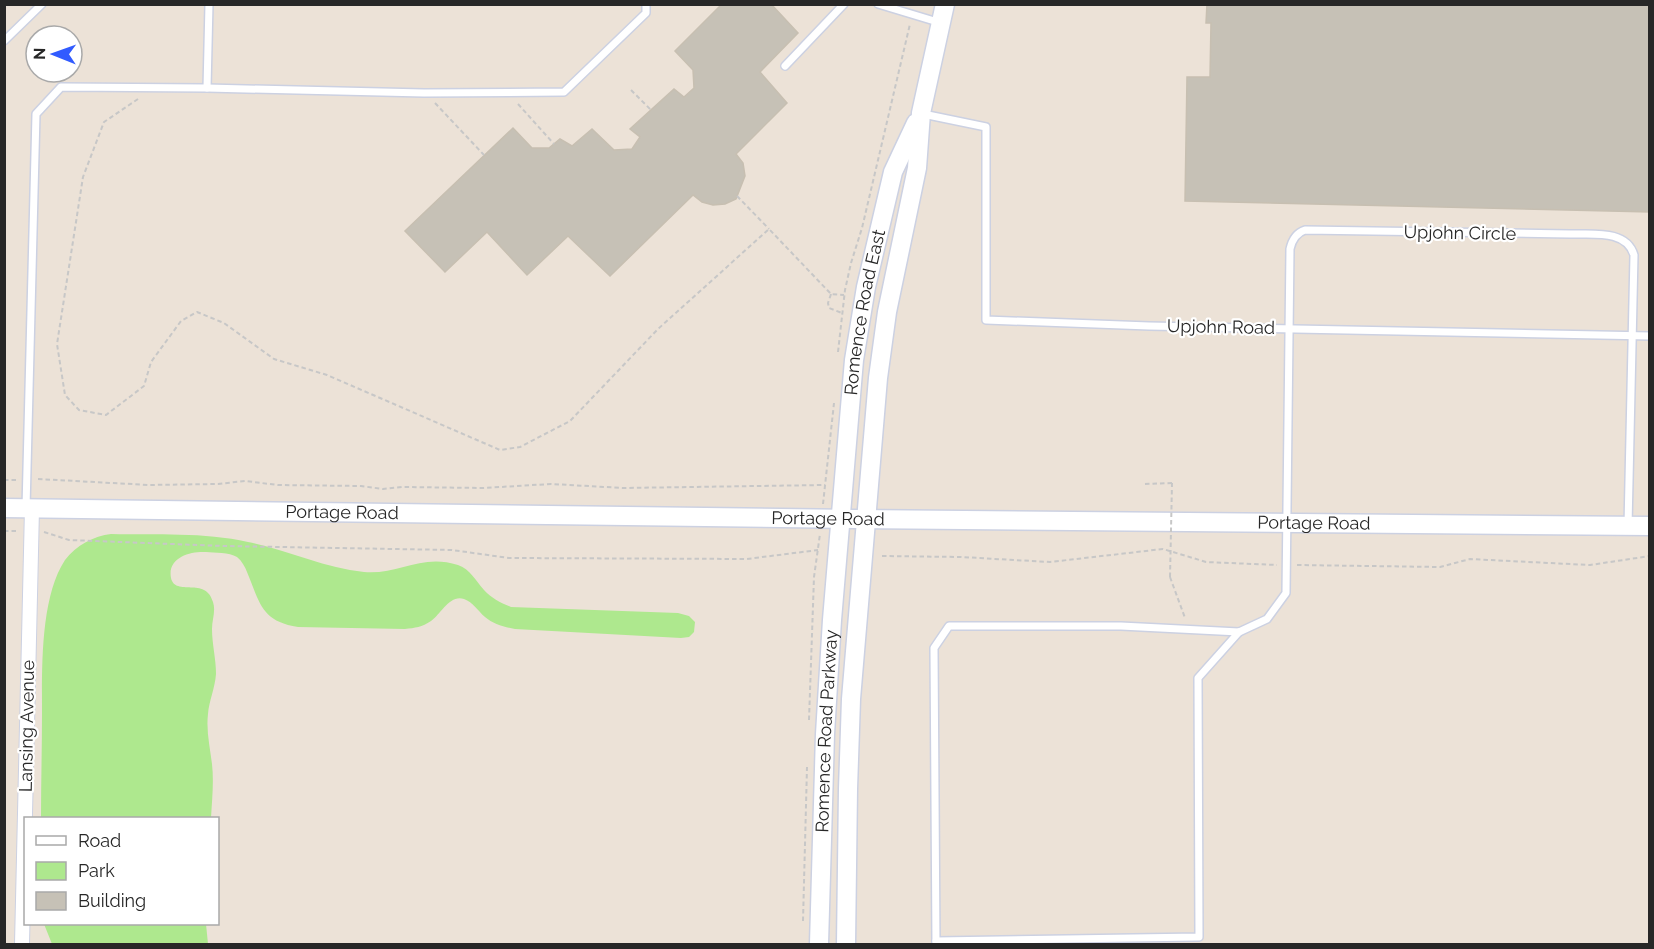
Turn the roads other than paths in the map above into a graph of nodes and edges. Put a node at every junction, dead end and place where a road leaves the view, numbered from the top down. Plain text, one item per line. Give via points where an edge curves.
1 (42, 4) edge
2 (209, 4) edge
3 (646, 4) edge
4 (844, 4) edge
5 (878, 4) edge
6 (945, 4) edge
7 (941, 23) junction
8 (4, 41) edge
9 (785, 66) dead end
10 (207, 88) junction
11 (921, 113) junction
12 (1289, 327) junction
13 (1632, 336) junction
14 (1650, 336) edge
15 (4, 508) edge
16 (29, 508) junction
17 (842, 518) junction
18 (866, 519) junction
19 (1287, 521) junction
20 (1628, 526) junction
21 (1650, 526) edge
22 (1239, 632) junction
23 (25, 817) edge
24 (24, 853) edge
25 (936, 943) edge
26 (22, 945) edge
27 (819, 945) edge
28 (846, 945) edge

1 - 8 lane
2 - 10 lane
3 - 10 lane via 646,13 564,92
4 - 9 lane
5 - 7 lane
6 - 7 street, Romence Road East
7 - 11 street, Romence Road East
10 - 16 lane via 61,87 36,114
11 - 12 lane, Upjohn Road via 986,127 986,320
11 - 17 street, Romence Road East via 893,172 866,286 854,360
11 - 18 street, Romence Road East via 917,168 881,350
12 - 13 lane, Upjohn Road
12 - 13 lane, Upjohn Circle via 1290,249 1300,231 1570,234 1618,237 1632,248
12 - 19 lane, Upjohn Circle
13 - 14 lane, Upjohn Road
13 - 20 lane, Upjohn Circle
15 - 16 street, Portage Road
16 - 17 street, Portage Road
16 - 23 street, Lansing Avenue
17 - 18 street, Portage Road
17 - 27 street, Romence Road Parkway via 825,734
18 - 19 street, Portage Road
18 - 28 street, Romence Road Parkway via 849,743
19 - 20 street, Portage Road
19 - 22 lane, Upjohn Circle via 1286,593 1266,619
20 - 21 street, Portage Road
22 - 25 lane via 1198,678 1199,937
22 - 25 lane via 1121,626 949,626 934,648
24 - 26 street, Lansing Avenue

